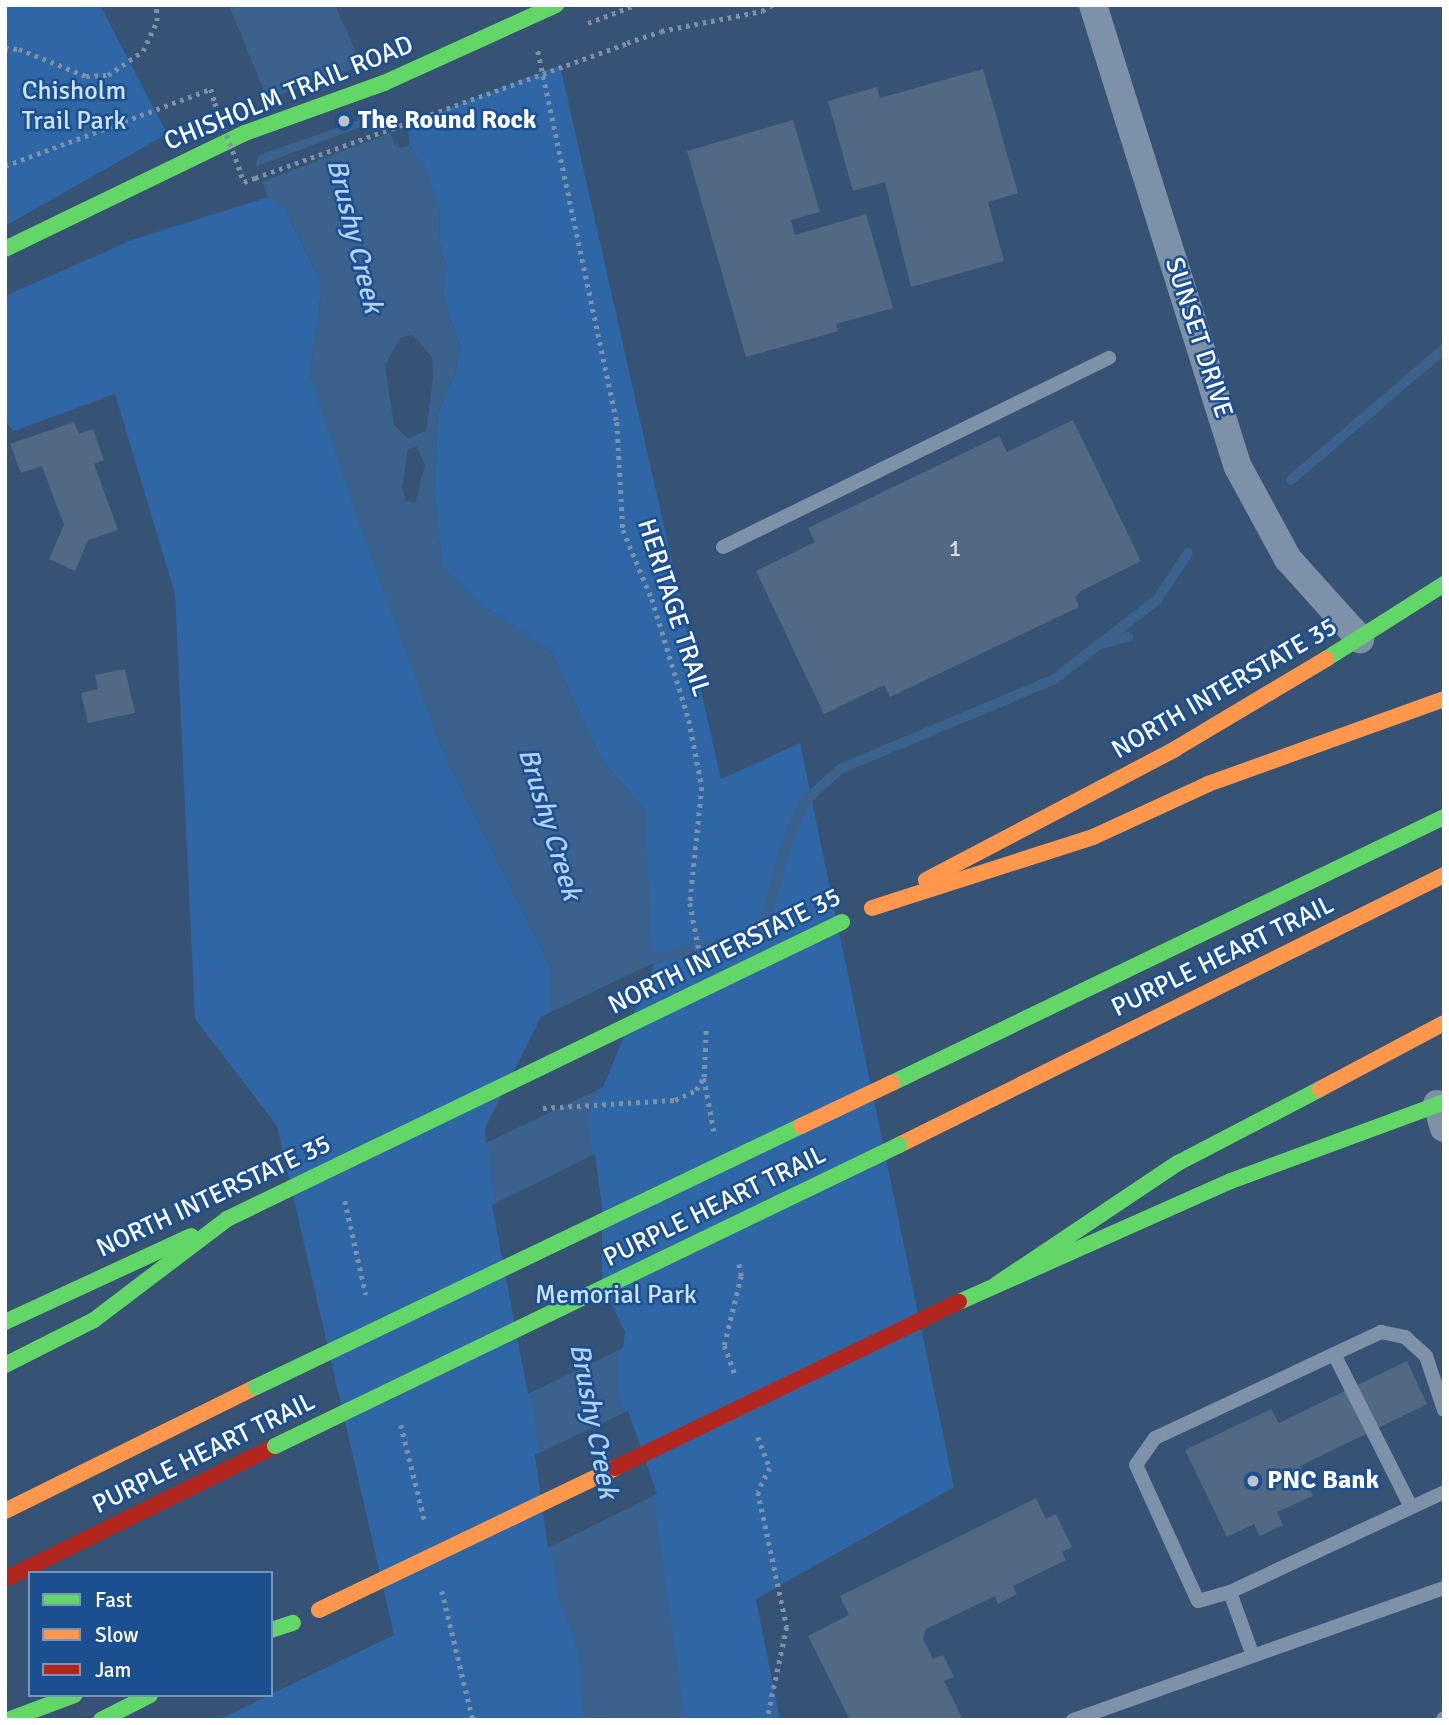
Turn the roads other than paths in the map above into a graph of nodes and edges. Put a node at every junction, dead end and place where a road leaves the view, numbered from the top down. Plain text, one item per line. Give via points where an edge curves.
1 (556, 5) edge
2 (1093, 5) edge
3 (5, 250) edge
4 (1109, 358) dead end
5 (723, 547) dead end
6 (1444, 584) edge
7 (1360, 639) junction
8 (1444, 699) edge
9 (1444, 817) edge
10 (1444, 875) edge
11 (872, 908) junction
12 (1444, 1023) edge
13 (1441, 1111) edge
14 (228, 1219) junction
15 (997, 1284) junction
16 (5, 1322) edge
17 (1334, 1354) junction
18 (5, 1365) edge
19 (1444, 1410) edge
20 (1444, 1492) edge
21 (1411, 1507) junction
22 (5, 1511) edge
23 (5, 1579) edge
24 (1444, 1588) edge
25 (1230, 1592) junction
26 (273, 1631) edge
27 (1253, 1656) junction
28 (70, 1697) edge
29 (146, 1697) edge
30 (8, 1720) edge
31 (101, 1720) edge
32 (1073, 1720) edge

1 - 3 main road, CHISHOLM TRAIL ROAD via 384,83 245,133
2 - 7 street, SUNSET DRIVE via 1238,467 1287,559
4 - 5 lane
6 - 7 main road, NORTH INTERSTATE 35
7 - 11 main road, NORTH INTERSTATE 35 via 1175,749
8 - 11 main road via 1208,784 1093,837
9 - 22 main road, PURPLE HEART TRAIL, bridge
10 - 23 main road, PURPLE HEART TRAIL, bridge
11 - 14 main road, NORTH INTERSTATE 35, bridge
12 - 15 main road via 1178,1163
13 - 15 main road via 1231,1181
14 - 16 main road, NORTH INTERSTATE 35
14 - 18 main road via 94,1320
15 - 26 main road, bridge
17 - 19 lane via 1381,1332 1405,1337 1426,1356
17 - 21 lane
17 - 25 lane via 1155,1438 1136,1465 1198,1601
20 - 21 lane
21 - 25 lane
24 - 27 lane
25 - 27 lane
27 - 32 lane
28 - 30 main road
29 - 31 main road

